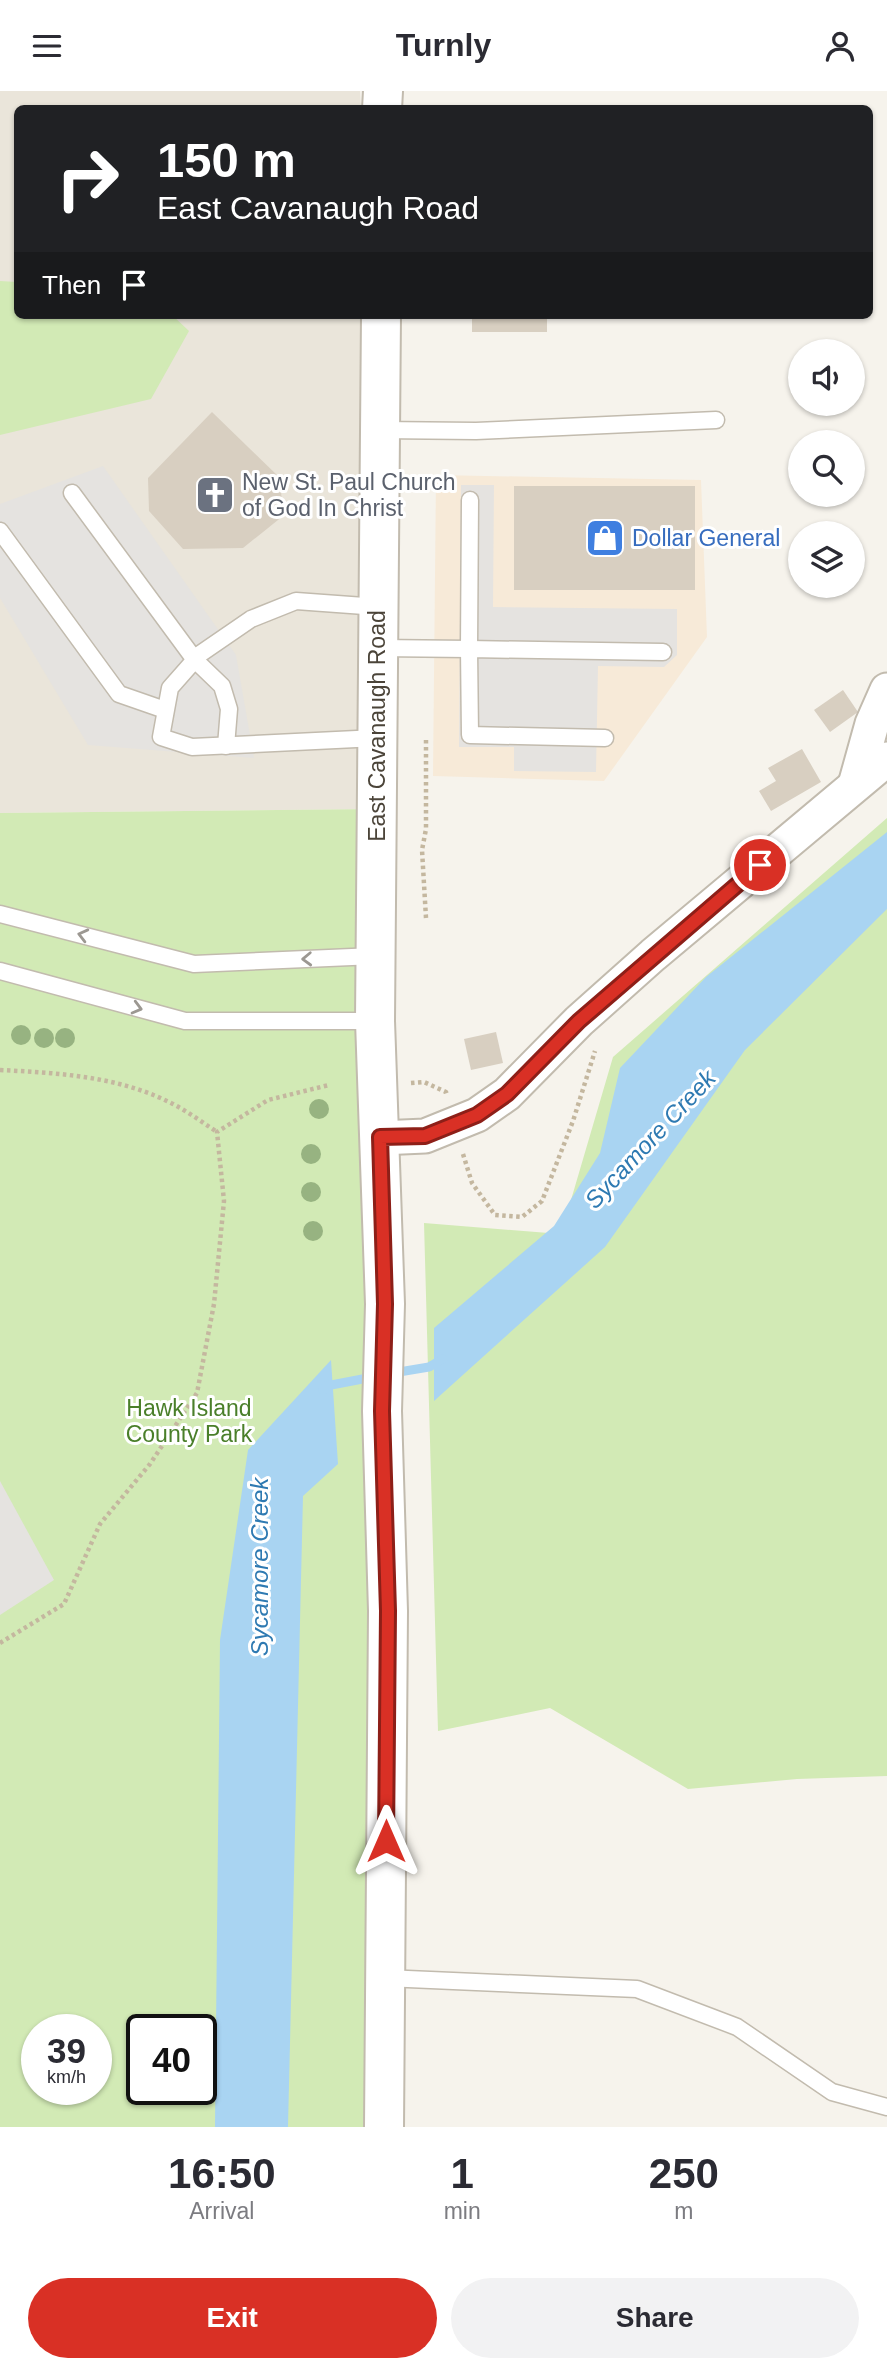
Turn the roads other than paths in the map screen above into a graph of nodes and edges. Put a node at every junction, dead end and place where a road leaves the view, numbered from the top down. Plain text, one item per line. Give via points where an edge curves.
1 (381, 319) edge
2 (716, 420) dead end
3 (379, 430) junction
4 (72, 493) dead end
5 (470, 500) dead end
6 (0, 531) edge
7 (378, 607) junction
8 (378, 648) junction
9 (469, 649) junction
10 (663, 652) dead end
11 (195, 660) junction
12 (887, 690) edge
13 (166, 710) junction
14 (377, 738) junction
15 (605, 738) dead end
16 (226, 745) junction
17 (887, 759) edge
18 (855, 785) junction
19 (0, 914) edge
20 (375, 956) junction
21 (0, 971) edge
22 (375, 1021) junction
23 (380, 1137) junction
24 (385, 1978) junction
25 (887, 2108) edge
26 (384, 2127) edge

1 - 3 street, East Cavanaugh Road
2 - 3 lane via 476,431
3 - 7 street, East Cavanaugh Road
4 - 11 lane
5 - 9 lane
6 - 13 lane via 119,694
7 - 8 street, East Cavanaugh Road
7 - 11 lane via 296,601 251,619
8 - 9 lane
8 - 14 street, East Cavanaugh Road
9 - 10 lane
9 - 15 lane via 470,735
11 - 13 lane via 170,688
11 - 16 lane via 222,686 229,709
12 - 18 street
13 - 16 lane via 161,737 192,747
14 - 16 lane
14 - 20 street, East Cavanaugh Road
17 - 18 street
18 - 23 street via 653,955 507,1094 477,1115 425,1136
20 -> 19 lane via 194,964
20 - 22 street, East Cavanaugh Road
21 -> 22 lane via 185,1021
22 - 23 street, East Cavanaugh Road
23 - 24 street, East Cavanaugh Road via 388,1611
24 - 25 lane via 637,1989 737,2027 832,2092
24 - 26 street, East Cavanaugh Road

